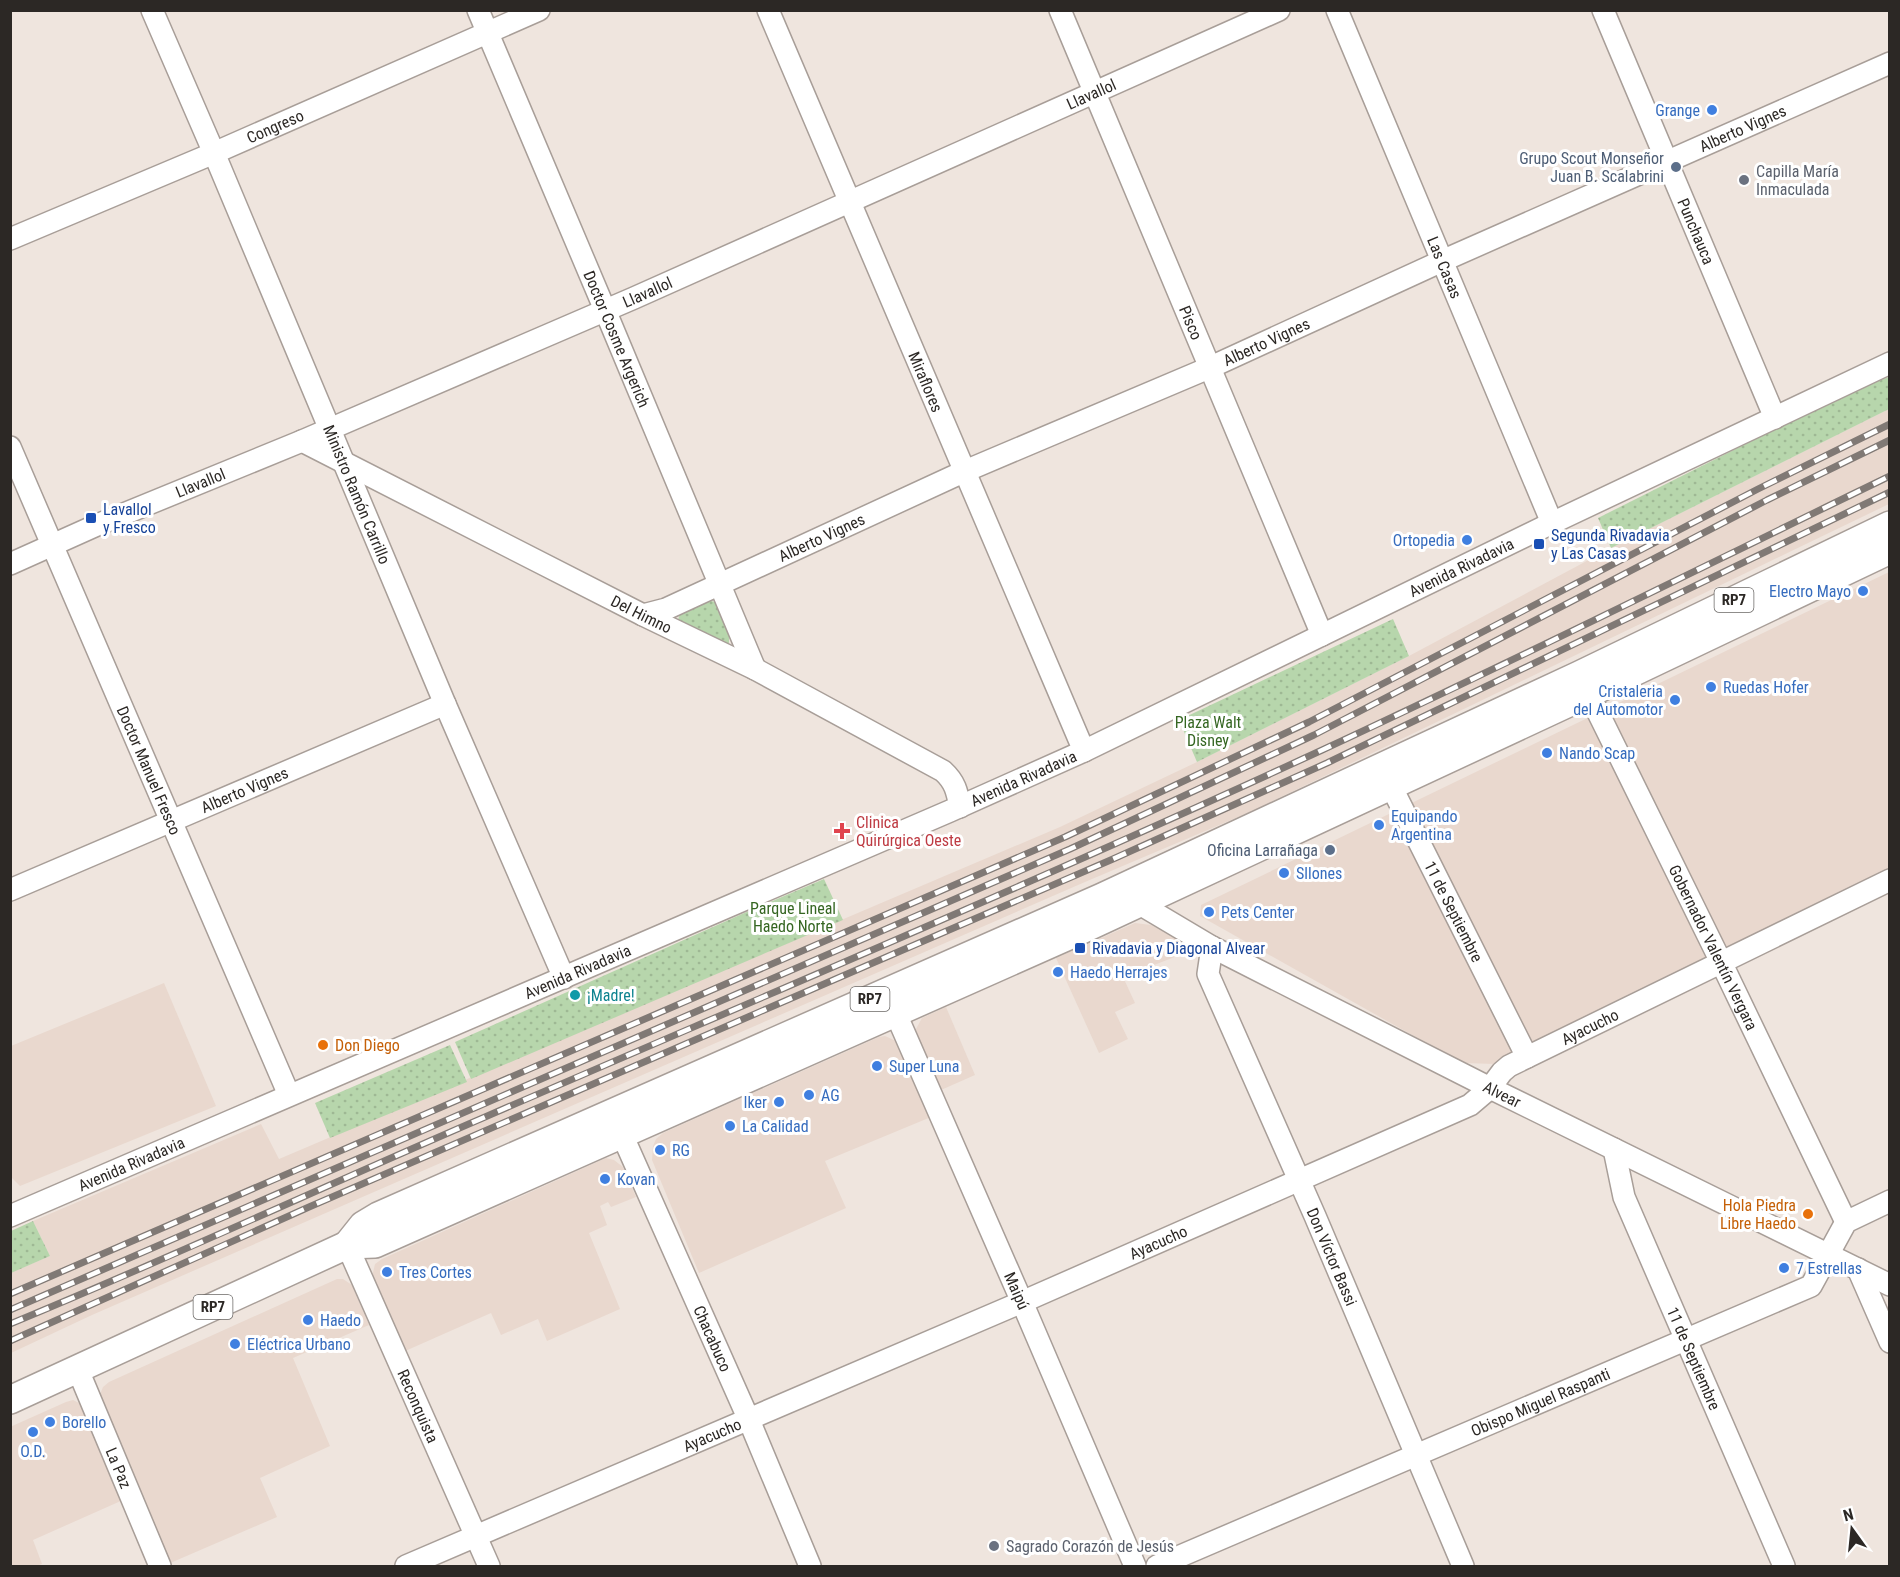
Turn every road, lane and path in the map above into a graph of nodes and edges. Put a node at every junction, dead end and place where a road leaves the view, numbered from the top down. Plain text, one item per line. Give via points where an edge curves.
1 (152, 10) edge
2 (478, 10) edge
3 (538, 10) edge
4 (768, 10) edge
5 (1060, 10) edge
6 (1279, 10) edge
7 (1337, 10) edge
8 (1603, 10) edge
9 (487, 32) junction
10 (1890, 63) edge
11 (1095, 92) junction
12 (214, 153) junction
13 (1667, 160) junction
14 (850, 202) junction
15 (10, 239) edge
16 (1442, 261) junction
17 (605, 310) junction
18 (1890, 363) edge
19 (1211, 367) junction
20 (1775, 418) junction
21 (329, 430) junction
22 (302, 441) junction
23 (10, 447) edge
24 (343, 463) junction
25 (963, 472) junction
26 (1552, 523) junction
27 (1890, 525) edge
28 (52, 546) junction
29 (1890, 550) edge
30 (10, 564) edge
31 (719, 585) junction
32 (643, 615) junction
33 (1322, 635) junction
34 (755, 669) junction
35 (1583, 684) junction
36 (445, 704) junction
37 (1084, 751) junction
38 (1386, 776) junction
39 (960, 807) junction
40 (172, 822) junction
41 (1890, 880) edge
42 (10, 890) edge
43 (1132, 894) junction
44 (1212, 947) junction
45 (1721, 962) junction
46 (564, 978) junction
47 (896, 1014) junction
48 (1527, 1057) junction
49 (1490, 1088) junction
50 (289, 1095) junction
51 (618, 1124) junction
52 (1614, 1149) junction
53 (1299, 1181) junction
54 (1890, 1201) edge
55 (11, 1214) edge
56 (1846, 1222) junction
57 (347, 1245) junction
58 (1828, 1255) junction
59 (1858, 1269) junction
60 (1890, 1285) edge
61 (1022, 1302) junction
62 (1687, 1340) junction
63 (1890, 1342) edge
64 (78, 1370) junction
65 (10, 1400) edge
66 (749, 1420) junction
67 (1416, 1456) junction
68 (477, 1537) junction
69 (160, 1566) edge
70 (406, 1566) edge
71 (489, 1566) edge
72 (810, 1566) edge
73 (1135, 1566) edge
74 (1157, 1566) edge
75 (1463, 1566) edge
76 (1784, 1566) edge

1 - 12 street, Ministro Ramón Carrillo
2 - 9 street, Doctor Cosme Argerich
3 - 9 street, Congreso
4 - 14 street, Miraflores
5 - 11 street, Pisco
6 - 11 street, Llavallol
7 - 16 street, Las Casas
8 - 13 street, Punchauca
9 - 12 street, Congreso
9 - 17 street, Doctor Cosme Argerich
10 - 13 street, Alberto Vignes
11 - 14 street, Llavallol
11 - 19 street, Pisco
12 - 15 street, Congreso
12 - 21 street, Ministro Ramón Carrillo
13 - 16 street, Alberto Vignes
13 - 20 street, Punchauca
14 - 17 street, Llavallol
14 - 25 street, Miraflores
16 - 19 street, Alberto Vignes
16 - 26 street, Las Casas
17 - 21 street, Llavallol
17 - 31 street, Doctor Cosme Argerich
18 - 20 street, Avenida Rivadavia
19 - 25 street, Alberto Vignes
19 - 33 street, Pisco
20 - 26 street, Avenida Rivadavia
21 - 22 street, Llavallol
21 - 24 street, Ministro Ramón Carrillo
22 - 24 street, Del Himno
22 - 28 street, Llavallol
23 - 28 street, Doctor Manuel Fresco
24 - 32 street, Del Himno
24 - 36 street, Ministro Ramón Carrillo
25 - 31 street, Alberto Vignes
25 - 37 street, Miraflores
26 - 33 street, Avenida Rivadavia
27 - 35 main road, RP7
28 - 30 street, Llavallol
28 - 40 street, Doctor Manuel Fresco
29 - 35 main road, RP7
31 - 32 street, Alberto Vignes
31 - 34 street, Doctor Cosme Argerich
32 - 34 street, Del Himno
33 - 37 street, Avenida Rivadavia
34 - 39 street, Del Himno via 943,771 956,787
35 - 38 main road, RP7
35 - 45 street, Gobernador Valentín Vergara
36 - 40 street, Alberto Vignes
36 - 46 street, Ministro Ramón Carrillo
37 - 39 street, Avenida Rivadavia
38 - 43 main road, RP7
38 - 48 street, 11 de Septiembre
39 - 46 street, Avenida Rivadavia
40 - 42 street, Alberto Vignes
40 - 50 street, Doctor Manuel Fresco
41 - 45 street, Ayacucho
43 - 44 street, Alvear
43 - 47 main road, RP7
43 - 51 main road, RP7
44 - 49 street, Alvear
44 - 53 street, Don Víctor Bassi via 1208,974
45 - 48 street, Ayacucho
45 - 56 street, Gobernador Valentín Vergara
46 - 50 street, Avenida Rivadavia
47 - 51 main road, RP7
47 - 61 street, Maipú
48 - 49 street, Ayacucho via 1509,1066
49 - 52 street, Alvear
49 - 53 street, Ayacucho via 1470,1105
50 - 55 street, Avenida Rivadavia
51 - 57 main road, RP7 via 378,1216 363,1225
51 - 66 street, Chacabuco
52 - 58 street, Alvear
52 - 62 street, 11 de Septiembre via 1624,1197
53 - 61 street, Ayacucho
53 - 67 street, Don Víctor Bassi
54 - 56 street
56 - 58 street, Obispo Miguel Raspanti
57 - 64 main road, RP7
57 - 68 street, Reconquista
58 - 59 street, Alvear
58 - 62 street, Obispo Miguel Raspanti via 1811,1286
59 - 60 street, Alvear
59 - 63 street
61 - 66 street, Ayacucho
61 - 73 street, Maipú
62 - 67 street, Obispo Miguel Raspanti
62 - 76 street, 11 de Septiembre
64 - 65 main road, RP7
64 - 69 street, La Paz
66 - 68 street, Ayacucho
66 - 72 street, Chacabuco
67 - 74 street, Obispo Miguel Raspanti
67 - 75 street, Don Víctor Bassi
68 - 70 street, Ayacucho
68 - 71 street, Reconquista

